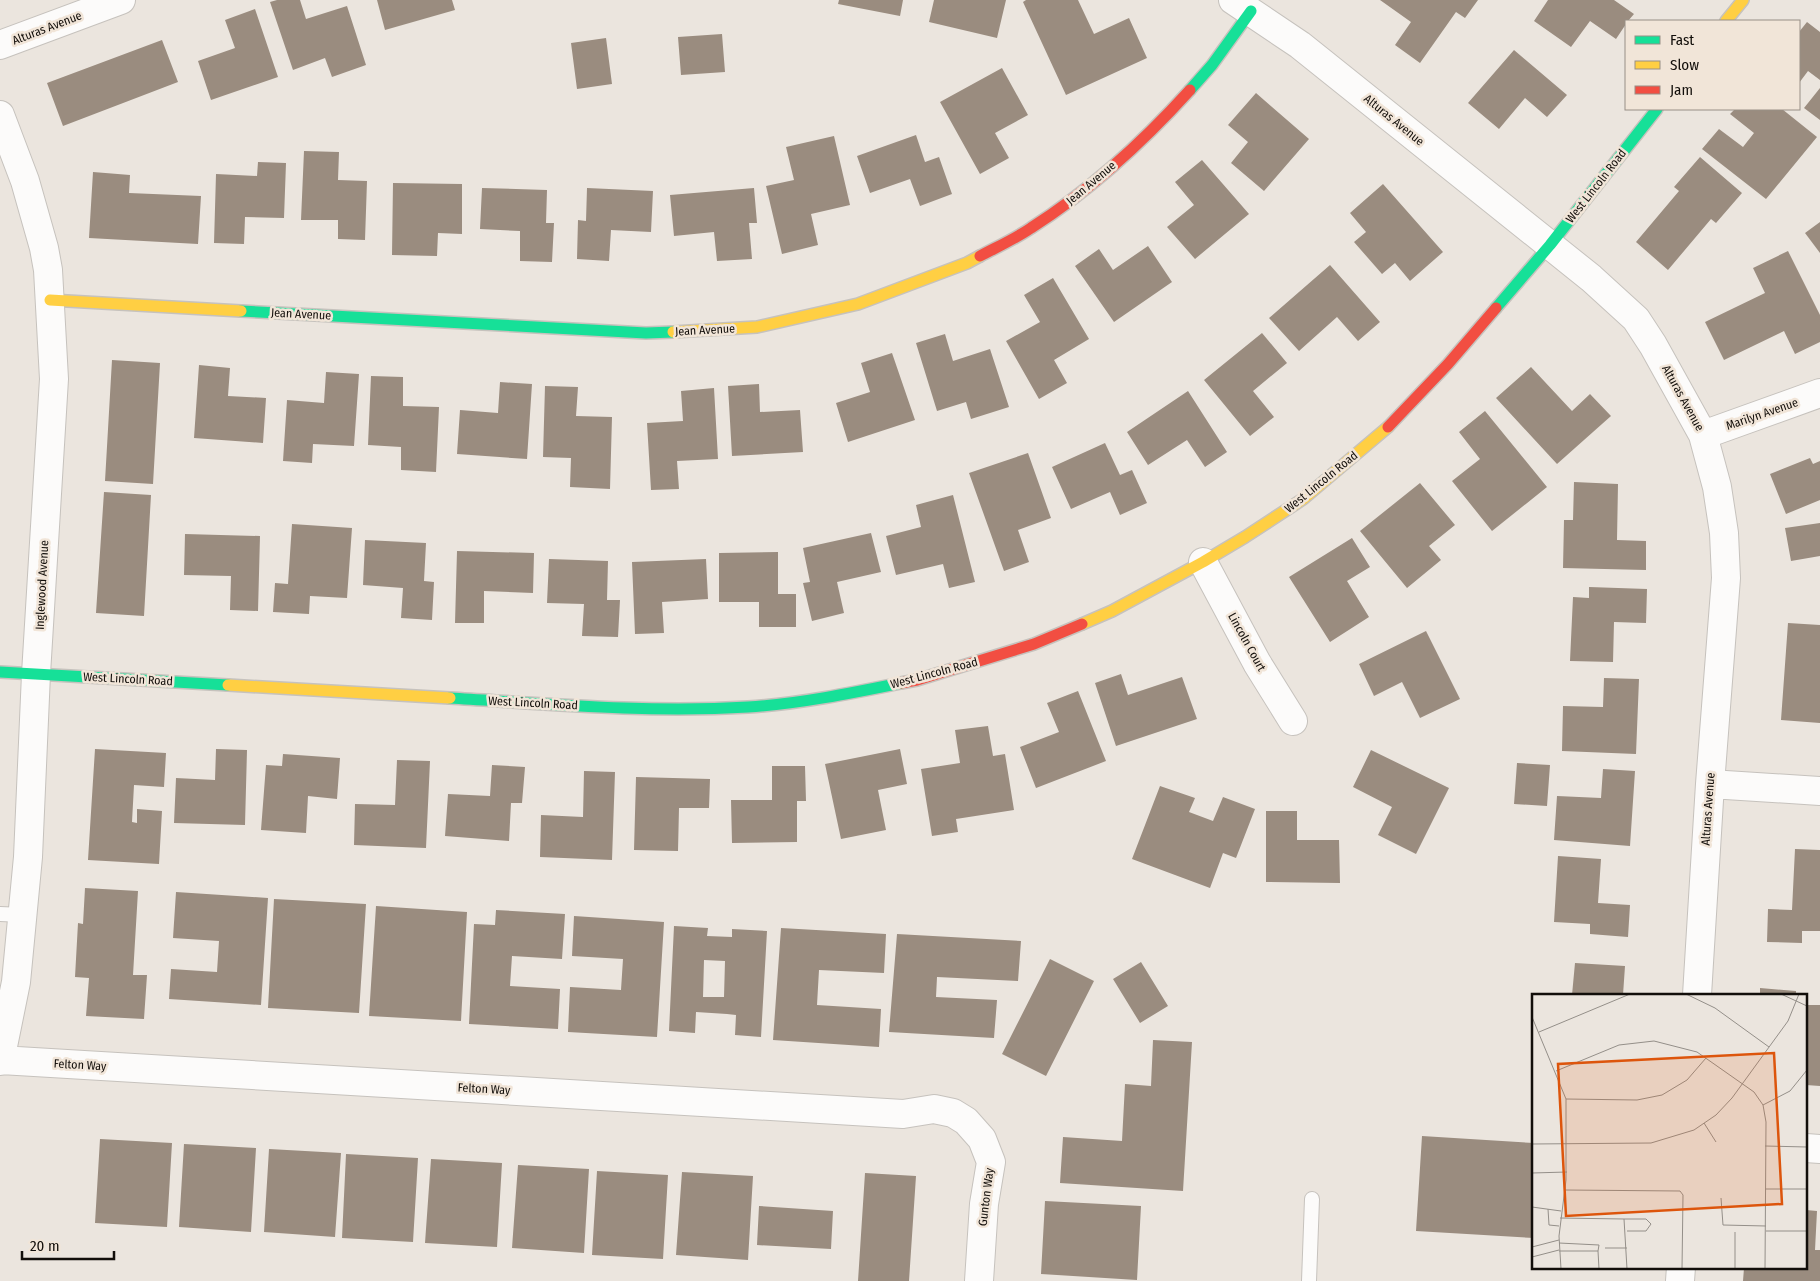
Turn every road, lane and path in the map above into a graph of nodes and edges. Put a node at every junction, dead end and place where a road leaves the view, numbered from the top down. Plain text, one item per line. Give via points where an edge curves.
1 (122, 0) edge
2 (1743, 0) edge
3 (1242, 6) edge
4 (1727, 20) edge
5 (0, 46) edge
6 (1656, 110) edge
7 (0, 115) edge
8 (1550, 245) junction
9 (50, 300) junction
10 (1820, 394) edge
11 (1703, 435) junction
12 (1203, 562) junction
13 (0, 672) edge
14 (36, 674) junction
15 (1292, 721) dead end
16 (1710, 784) junction
17 (1820, 791) edge
18 (11, 915) edge
19 (1697, 994) edge
20 (0, 1060) edge
21 (966, 1120) joint
22 (1312, 1199) dead end
23 (1681, 1268) edge
24 (979, 1281) edge
25 (1309, 1281) edge
26 (1680, 1281) edge

1 - 5 street, Alturas Avenue
2 - 4 street
3 - 8 street, Alturas Avenue via 1300,46
3 - 9 street, Jean Avenue via 1212,65 1158,125 1079,194 1030,229 967,263 858,304 757,326 646,333
6 - 8 street, West Lincoln Road
7 - 9 street, Inglewood Avenue via 25,181 44,248
8 - 11 street, Alturas Avenue via 1636,320 1654,345
8 - 12 street, West Lincoln Road via 1395,421 1303,499
9 - 14 street, Inglewood Avenue via 54,380
10 - 11 street, Marilyn Avenue
11 - 16 street, Alturas Avenue via 1718,487 1726,578
12 - 14 street, West Lincoln Road via 1112,611 1034,644 917,680 848,694 749,707 643,709
12 - 15 street, Lincoln Court
13 - 14 street, West Lincoln Road
14 - 18 street, Inglewood Avenue via 28,857
16 - 17 street
16 - 19 street, Alturas Avenue
18 - 20 street, Inglewood Avenue via 16,982
20 - 21 street, Felton Way via 903,1114 934,1108
21 - 24 street, Gunton Way via 982,1139 991,1162 984,1204
22 - 25 lane
23 - 26 street

